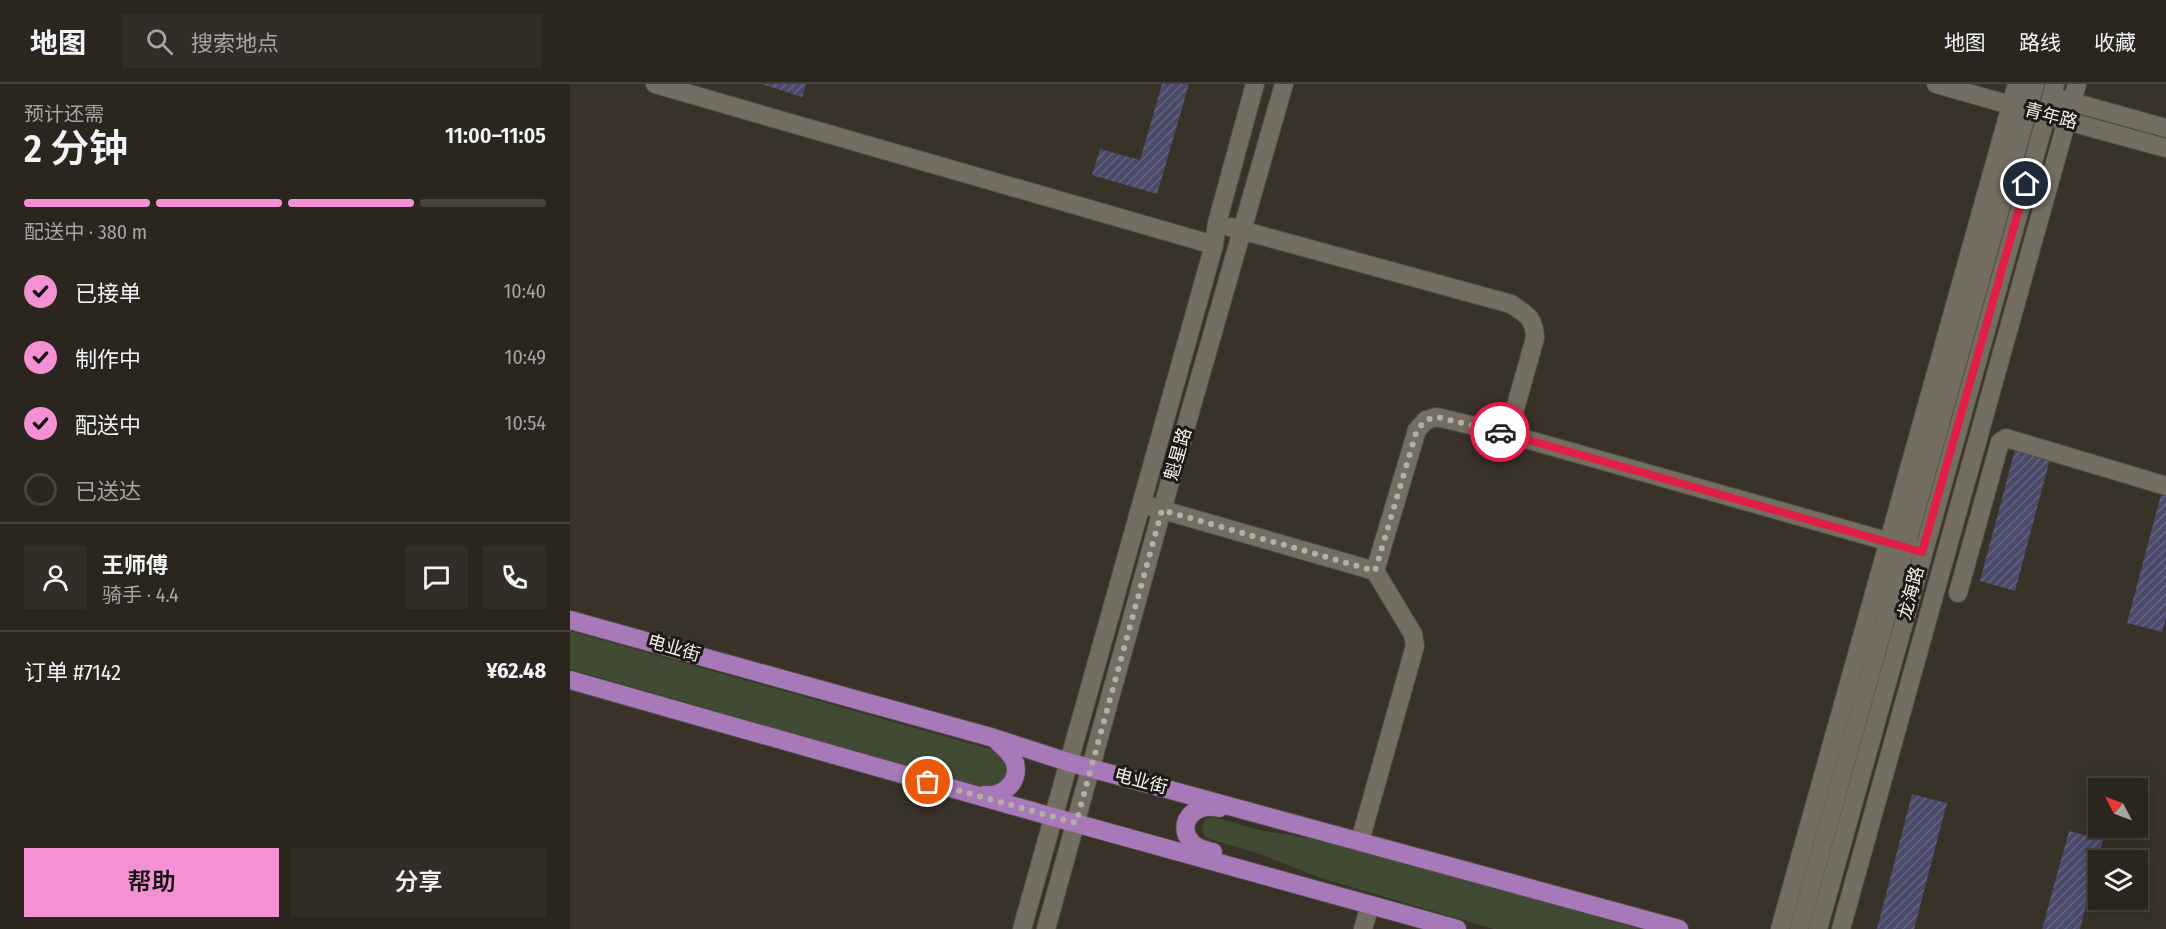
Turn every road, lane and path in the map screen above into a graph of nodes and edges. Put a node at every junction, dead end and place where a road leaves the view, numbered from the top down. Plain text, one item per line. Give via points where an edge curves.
1 (655, 84) edge
2 (1255, 84) edge
3 (1284, 84) edge
4 (1936, 84) edge
5 (2018, 90) edge
6 (2053, 90) edge
7 (2075, 93) edge
8 (2037, 113) junction
9 (2067, 121) junction
10 (2166, 128) edge
11 (2166, 148) edge
12 (1217, 223) junction
13 (1242, 230) junction
14 (1214, 245) junction
15 (1508, 434) junction
16 (2166, 486) edge
17 (1142, 504) junction
18 (1162, 510) junction
19 (1906, 547) junction
20 (1375, 571) junction
21 (1958, 593) dead end
22 (570, 620) edge
23 (570, 680) edge
24 (994, 738) junction
25 (1068, 762) junction
26 (1091, 768) junction
27 (973, 794) junction
28 (1053, 817) junction
29 (1076, 823) junction
30 (1299, 825) junction
31 (1360, 841) junction
32 (1287, 882) junction
33 (1370, 905) junction
34 (1022, 929) edge
35 (1046, 929) edge
36 (1363, 929) edge
37 (1457, 929) edge
38 (1678, 929) edge
39 (1780, 929) edge
40 (1799, 929) edge
41 (1818, 929) edge
42 (1841, 929) edge

1 - 14 street
2 - 12 street, 魁星路
3 - 13 street, 魁星路
4 - 5 street, 青年路
5 - 6 street, 青年路
5 - 8 street, 青年路
5 - 19 street
6 - 7 street, 青年路
6 - 8 street, 龙海路
7 - 9 street
7 - 10 street, 青年路
8 - 9 street, 青年路
8 - 19 street, 龙海路
9 - 11 street, 青年路
9 - 42 street
12 - 13 street
12 - 14 street, 魁星路
13 - 15 street via 1511,304 1529,316 1535,338
13 - 18 street, 魁星路
14 - 17 street, 魁星路
15 - 19 street
15 - 20 street via 1437,417 1426,420 1417,430
16 - 21 street via 2006,438 2000,442
17 - 18 street
17 - 25 street, 魁星路
18 - 20 street
18 - 26 street, 魁星路
19 - 39 street
19 - 40 street, 龙海路
19 - 41 street, 龙海路
20 - 31 street via 1413,634 1415,646
22 - 24 main road, 电业街
23 - 27 main road
24 - 25 main road, 电业街
24 - 27 main road via 1015,762 1014,778 997,795
25 - 26 main road, 电业街
25 - 28 street, 魁星路
26 - 29 street, 魁星路
26 - 30 main road, 电业街
27 - 28 main road
28 - 29 main road
28 - 34 street, 魁星路
29 - 32 main road
29 - 35 street, 魁星路
30 - 31 main road, 电业街
30 - 32 main road via 1206,806 1193,811 1186,823 1188,836 1197,847 1252,864
31 - 38 main road, 电业街
32 - 33 main road
33 - 36 street
33 - 37 main road

